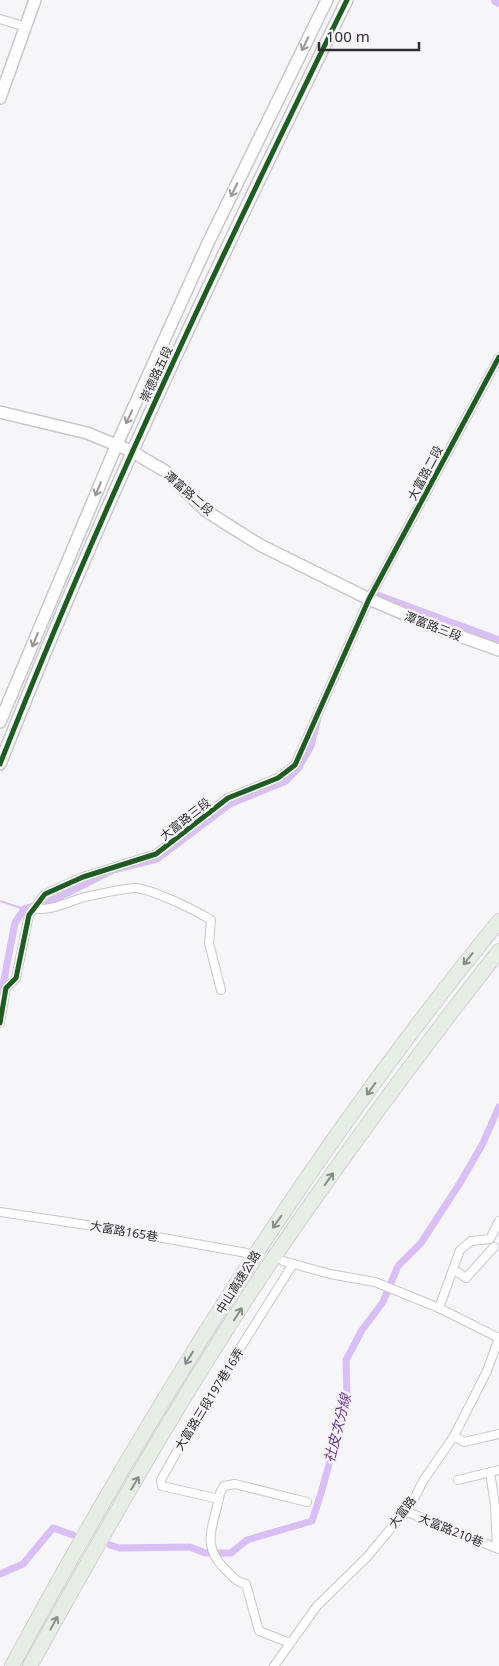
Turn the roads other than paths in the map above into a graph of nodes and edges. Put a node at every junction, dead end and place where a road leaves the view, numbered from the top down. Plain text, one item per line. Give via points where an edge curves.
1 (35, 0) edge
2 (327, 0) edge
3 (347, 0) edge
4 (0, 19) edge
5 (26, 27) junction
6 (0, 98) edge
7 (499, 357) edge
8 (0, 412) edge
9 (116, 444) junction
10 (131, 451) junction
11 (369, 599) junction
12 (499, 650) edge
13 (0, 722) edge
14 (0, 764) edge
15 (33, 909) junction
16 (499, 921) edge
17 (499, 951) edge
18 (221, 990) dead end
19 (0, 1023) edge
20 (0, 1212) edge
21 (499, 1221) edge
22 (494, 1247) dead end
23 (247, 1253) dead end
24 (283, 1262) dead end
25 (293, 1264) junction
26 (453, 1269) junction
27 (439, 1308) junction
28 (499, 1338) edge
29 (499, 1434) edge
30 (454, 1436) junction
31 (499, 1470) edge
32 (490, 1472) junction
33 (458, 1480) dead end
34 (219, 1498) junction
35 (307, 1502) dead end
36 (405, 1511) junction
37 (498, 1548) edge
38 (290, 1643) junction
39 (12, 1666) edge
40 (30, 1666) edge
41 (274, 1666) edge

1 - 5 street
2 -> 9 street, 崇德路五段 via 208,243
3 - 10 street, 崇德路五段
4 - 5 street
5 - 6 street
7 - 11 street, 大富路二段
8 - 9 street, 潭富路二段 via 87,433
9 - 10 street, 潭富路二段
9 -> 13 street, 崇德路五段
10 - 11 street, 潭富路二段 via 165,471 206,511 260,545
10 - 14 street, 崇德路五段
11 - 12 street, 潭富路三段
11 - 15 street, 大富路三段 via 295,765 278,778 228,798 156,854 83,877 45,894
15 - 18 street via 46,910 126,889 153,893 211,920 209,943
15 - 19 street, 大富路三段 via 16,978 6,988
16 -> 39 highway, 中山高速公路 via 405,1041 261,1245 167,1394 74,1552
40 -> 17 highway, 中山高速公路 via 99,1543 258,1282 353,1144
20 - 23 street, 大富路165巷
21 - 26 street via 490,1239 471,1241 460,1250
22 - 26 street via 466,1278
24 - 25 street
25 - 27 street via 375,1282
25 - 34 street, 大富路三段197巷16弄 via 194,1421 161,1480 162,1486
26 - 27 street
27 - 28 street
28 - 30 street, 大富路 via 487,1371
29 - 30 street via 464,1442
30 - 36 street, 大富路
31 - 32 street
32 - 33 street
32 - 37 street, 大富路210巷
34 - 35 street via 224,1486 235,1484
34 - 38 street via 209,1540 216,1560 238,1582 246,1584 259,1631
36 - 37 street, 大富路210巷
36 - 38 street, 大富路 via 317,1606
38 - 41 street, 大富路

